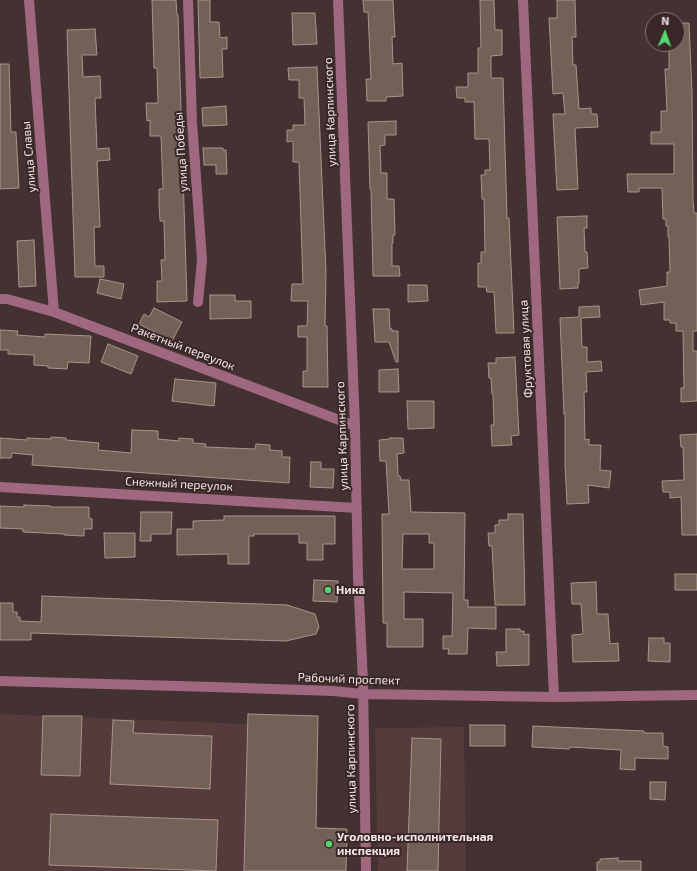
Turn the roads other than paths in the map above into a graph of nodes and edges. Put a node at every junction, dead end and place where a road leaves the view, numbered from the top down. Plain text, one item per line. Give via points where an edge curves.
1 (29, 0) edge
2 (188, 0) edge
3 (338, 0) edge
4 (523, 0) edge
5 (0, 299) edge
6 (198, 302) dead end
7 (54, 312) junction
8 (355, 426) junction
9 (0, 487) edge
10 (357, 508) junction
11 (0, 681) edge
12 (363, 694) junction
13 (697, 695) edge
14 (554, 697) junction
15 (366, 871) edge

1 - 7 street, улица Славы
2 - 6 street, улица Победы via 192,122 202,260
3 - 8 street, улица Карпинского
4 - 14 street, Фруктовая улица
5 - 7 street, Ракетный переулок
7 - 8 street, Ракетный переулок
8 - 10 street, улица Карпинского
9 - 10 street, Снежный переулок
10 - 12 street, улица Карпинского
11 - 12 street, Рабочий проспект
12 - 14 street, Рабочий проспект
12 - 15 street, улица Карпинского
13 - 14 street, Рабочий проспект

